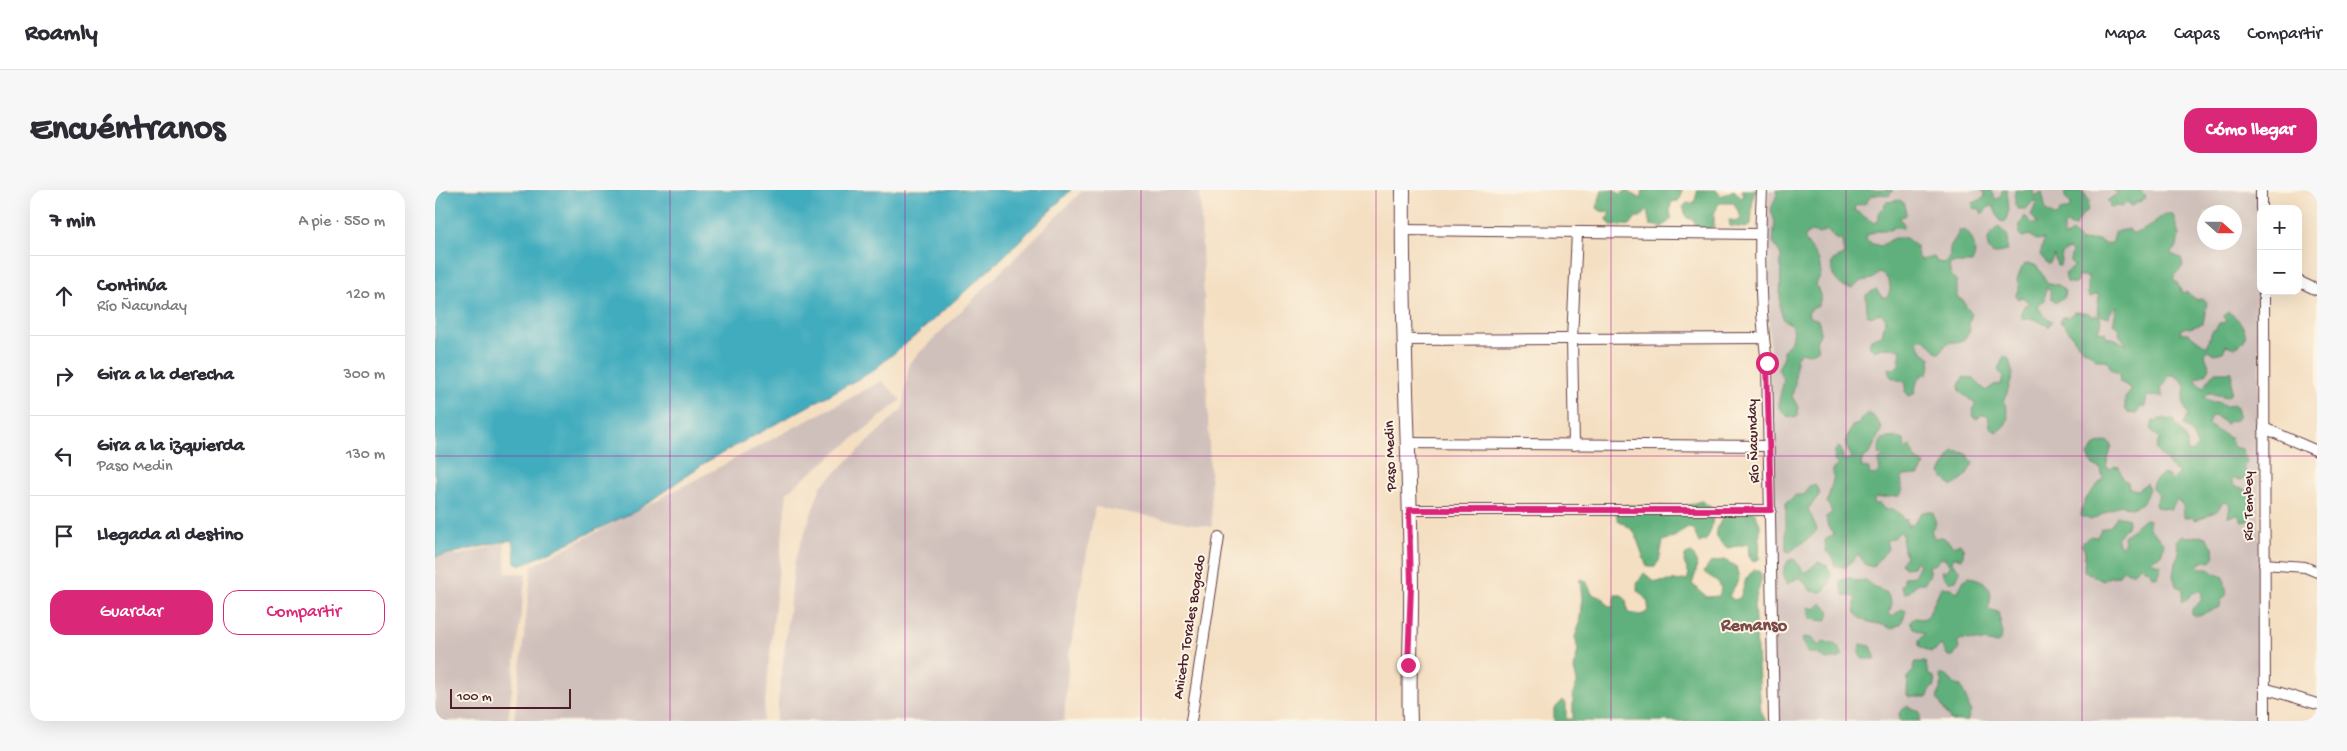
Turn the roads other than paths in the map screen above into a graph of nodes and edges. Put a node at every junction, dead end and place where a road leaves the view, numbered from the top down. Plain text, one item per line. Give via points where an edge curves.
1 (1403, 190) edge
2 (1762, 190) edge
3 (2261, 190) edge
4 (2261, 205) edge
5 (1403, 230) junction
6 (1577, 233) junction
7 (1760, 234) junction
8 (2302, 283) edge
9 (2317, 290) edge
10 (2264, 295) edge
11 (1764, 338) junction
12 (1572, 339) junction
13 (1404, 340) junction
14 (2264, 428) junction
15 (1407, 443) junction
16 (1574, 445) junction
17 (1768, 446) junction
18 (2317, 451) edge
19 (1409, 510) junction
20 (1771, 510) junction
21 (1219, 537) dead end
22 (2264, 564) junction
23 (2317, 572) edge
24 (2264, 688) junction
25 (2317, 704) edge
26 (1191, 721) edge
27 (1409, 721) edge
28 (1774, 721) edge
29 (2265, 721) edge

1 - 5 street, Paso Medin
2 - 7 street, Río Ñacunday
3 - 4 street
5 - 6 street
5 - 13 street, Paso Medin
6 - 7 street
6 - 12 street
7 - 11 street, Río Ñacunday
8 - 9 street
10 - 14 street, Río Tembey
11 - 12 street
11 - 17 street, Río Ñacunday
12 - 13 street
12 - 16 street
13 - 15 street, Paso Medin
14 - 18 street
14 - 22 street, Río Tembey
15 - 16 street
15 - 19 street, Paso Medin
16 - 17 street
17 - 20 street, Río Ñacunday
19 - 20 street
19 - 27 street, Paso Medin
20 - 28 street, Río Ñacunday
21 - 26 street, Aniceto Torales Bogado
22 - 23 street
22 - 24 street, Río Tembey
24 - 25 street
24 - 29 street, Río Tembey

